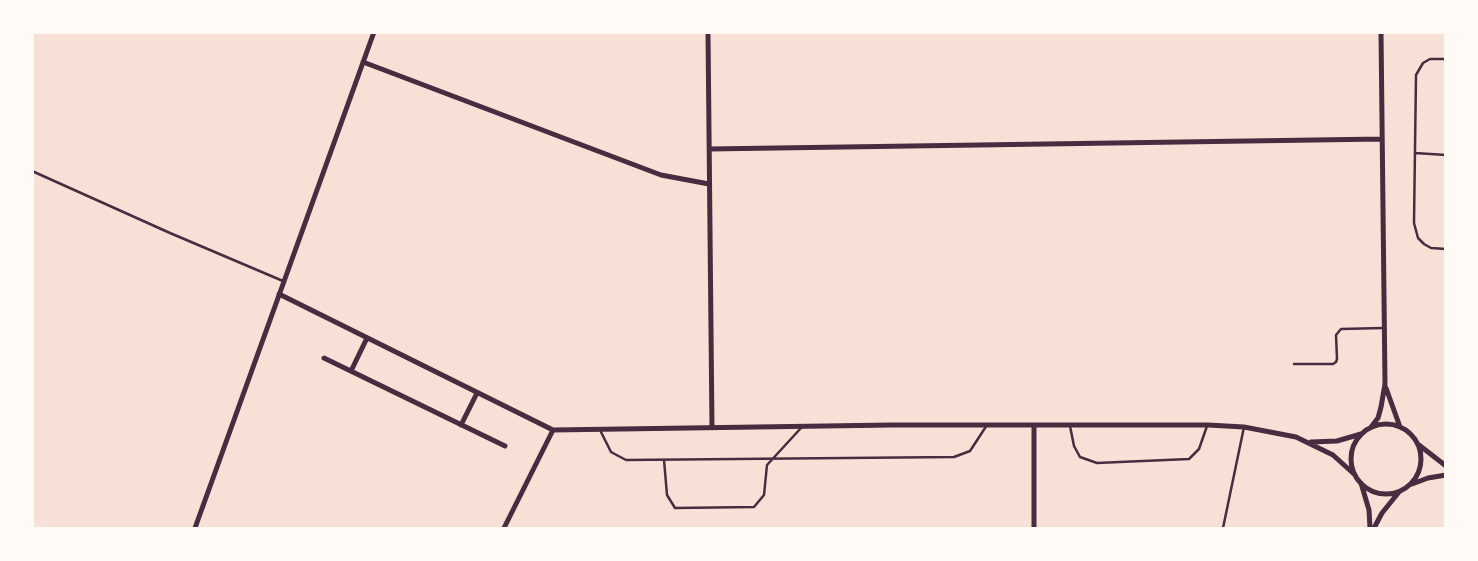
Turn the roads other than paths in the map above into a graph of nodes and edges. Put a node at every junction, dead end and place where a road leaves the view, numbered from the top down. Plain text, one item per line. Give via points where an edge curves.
1 (374, 32) edge
2 (708, 32) edge
3 (1381, 32) edge
4 (1446, 59) edge
5 (363, 62) junction
6 (1382, 139) junction
7 (709, 149) junction
8 (1415, 153) junction
9 (1446, 155) edge
10 (32, 171) edge
11 (709, 184) junction
12 (1446, 250) edge
13 (283, 281) junction
14 (279, 294) junction
15 (1385, 328) junction
16 (367, 338) junction
17 (324, 358) dead end
18 (1294, 364) dead end
19 (350, 371) junction
20 (1385, 384) junction
21 (477, 393) junction
22 (988, 424) junction
23 (461, 425) junction
24 (1070, 425) junction
25 (1208, 425) junction
26 (803, 426) junction
27 (1034, 427) junction
28 (1370, 427) junction
29 (1400, 427) junction
30 (712, 428) junction
31 (1244, 428) junction
32 (553, 430) junction
33 (600, 430) junction
34 (1362, 433) junction
35 (1308, 441) junction
36 (1417, 443) junction
37 (505, 446) dead end
38 (772, 458) junction
39 (664, 460) junction
40 (1446, 466) edge
41 (1354, 474) junction
42 (1446, 475) edge
43 (1360, 483) junction
44 (1409, 486) junction
45 (1400, 491) junction
46 (195, 528) edge
47 (504, 528) edge
48 (1034, 528) edge
49 (1224, 528) edge
50 (1372, 528) edge

1 - 5 street
2 - 7 street
3 - 6 street
4 - 8 lane via 1430,60 1419,68 1416,75
5 - 11 street via 654,172
5 - 13 street
6 - 7 street
6 - 15 street
7 - 11 street
8 - 9 lane
8 - 12 lane via 1415,231 1424,244
10 - 13 lane
11 - 30 street
13 - 14 street
14 - 16 street
14 - 46 street
15 - 18 lane via 1341,329 1336,335 1336,362
15 - 20 street
16 - 19 street
16 - 21 street
17 - 19 street
19 - 23 street
20 - 28 street via 1380,412
20 - 29 street
21 - 23 street
21 - 32 street
22 - 26 street
22 - 27 street
22 - 38 lane via 970,451 954,457
23 - 37 street
24 - 25 street
24 - 25 lane via 1077,452 1086,460 1097,463 1189,459 1200,449
24 - 27 street
25 - 31 street
26 - 30 street
26 - 38 lane
27 - 48 street
28 - 29 street via 1380,424
28 - 34 street
29 - 36 street
30 - 33 street
31 - 35 street
31 - 49 lane
32 - 33 street
32 - 47 street
33 - 39 lane via 611,452 620,459
34 - 35 street via 1337,441
34 - 41 street via 1351,456
35 - 41 street via 1345,464
36 - 40 street
36 - 44 street via 1421,454 1420,466
38 - 39 lane
38 - 39 lane via 765,469 764,495 754,507 678,510 668,500
41 - 43 street
42 - 44 street
43 - 45 street via 1379,493
43 - 50 street
44 - 45 street
45 - 50 street

